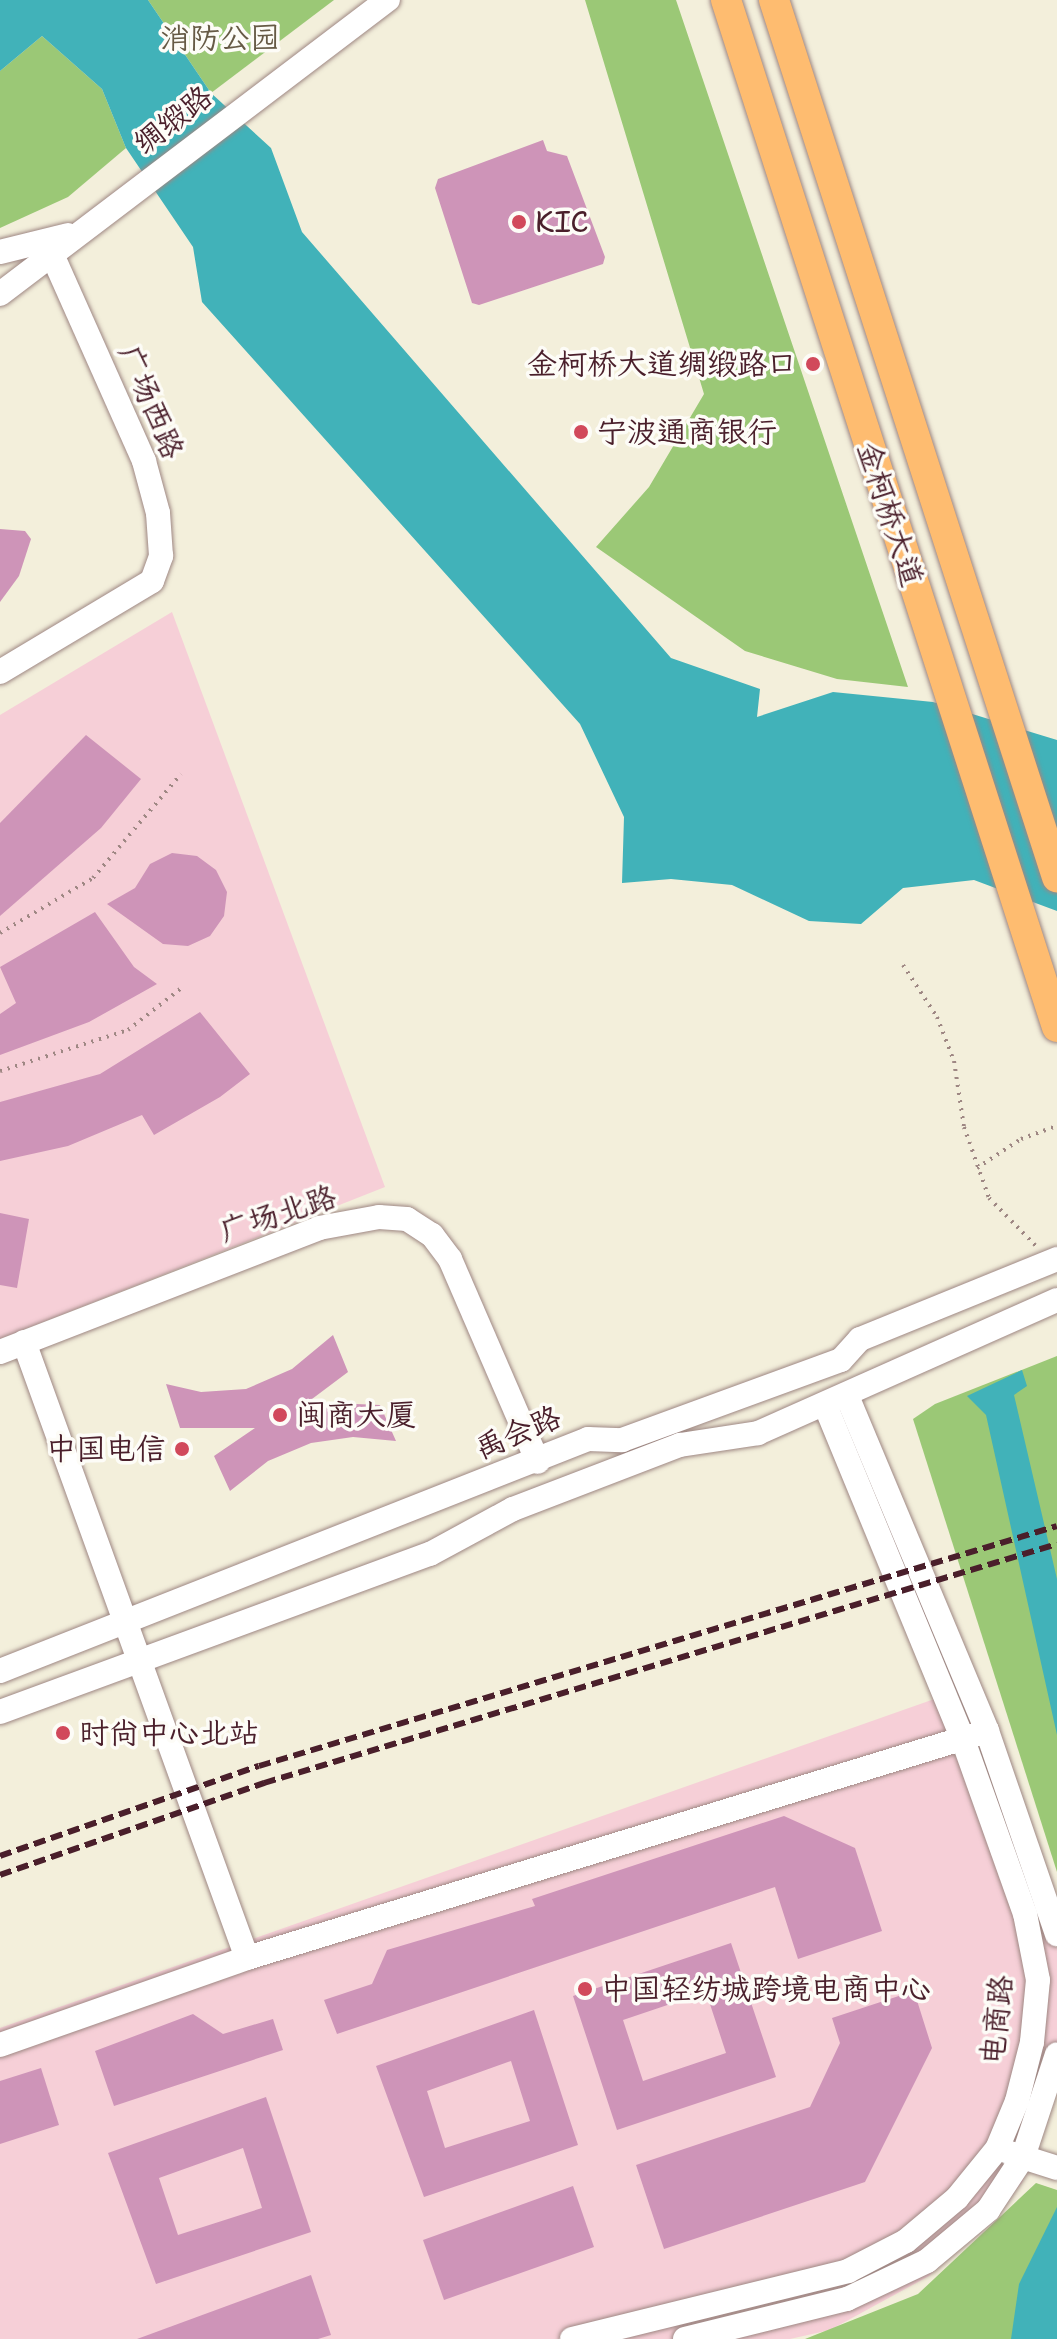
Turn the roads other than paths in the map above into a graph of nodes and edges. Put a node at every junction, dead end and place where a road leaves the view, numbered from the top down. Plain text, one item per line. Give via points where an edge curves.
1 (388, 0) edge
2 (726, 0) edge
3 (774, 0) edge
4 (78, 233) junction
5 (0, 252) edge
6 (52, 254) junction
7 (0, 294) edge
8 (0, 672) edge
9 (1057, 877) edge
10 (1057, 1027) edge
11 (1055, 1260) edge
12 (1057, 1300) edge
13 (24, 1342) junction
14 (0, 1352) edge
15 (836, 1401) junction
16 (538, 1462) junction
17 (126, 1619) junction
18 (138, 1662) junction
19 (0, 1671) edge
20 (0, 1712) edge
21 (987, 1731) junction
22 (962, 1737) junction
23 (1057, 1934) edge
24 (247, 1958) junction
25 (0, 2045) edge
26 (1057, 2054) edge
27 (997, 2149) junction
28 (1023, 2157) junction
29 (1055, 2168) edge
30 (572, 2339) edge
31 (685, 2339) edge

1 - 4 street, 绸缎路
2 - 10 main road, 金柯桥大道
3 - 9 main road, 金柯桥大道
4 - 5 street
4 - 6 street, 绸缎路
6 - 7 street, 绸缎路
6 - 8 street, 广场西路 via 144,461 158,513 161,556 152,581
11 - 16 street, 禹会路 via 860,1339 841,1360 622,1440 588,1439
12 - 15 street
13 - 14 street, 广场北路
13 - 16 street, 广场北路 via 319,1228 379,1217 407,1219 432,1235 450,1259
13 - 17 street
15 - 18 street via 758,1433 666,1450 513,1509 430,1554
15 - 21 street
15 - 22 street, 电商路
16 - 17 street, 禹会路
17 - 18 street
17 - 19 street, 禹会路
18 - 20 street
18 - 24 street
21 - 22 street
21 - 23 street
22 - 24 street
22 - 27 street, 电商路 via 1025,1914 1038,1980 1032,2042 1017,2101
24 - 25 street
26 - 28 street, 电商路
27 - 28 street
27 - 30 street, 电商路 via 957,2198 906,2241 848,2271
28 - 29 street
28 - 31 street, 电商路 via 988,2210 927,2261 847,2299

